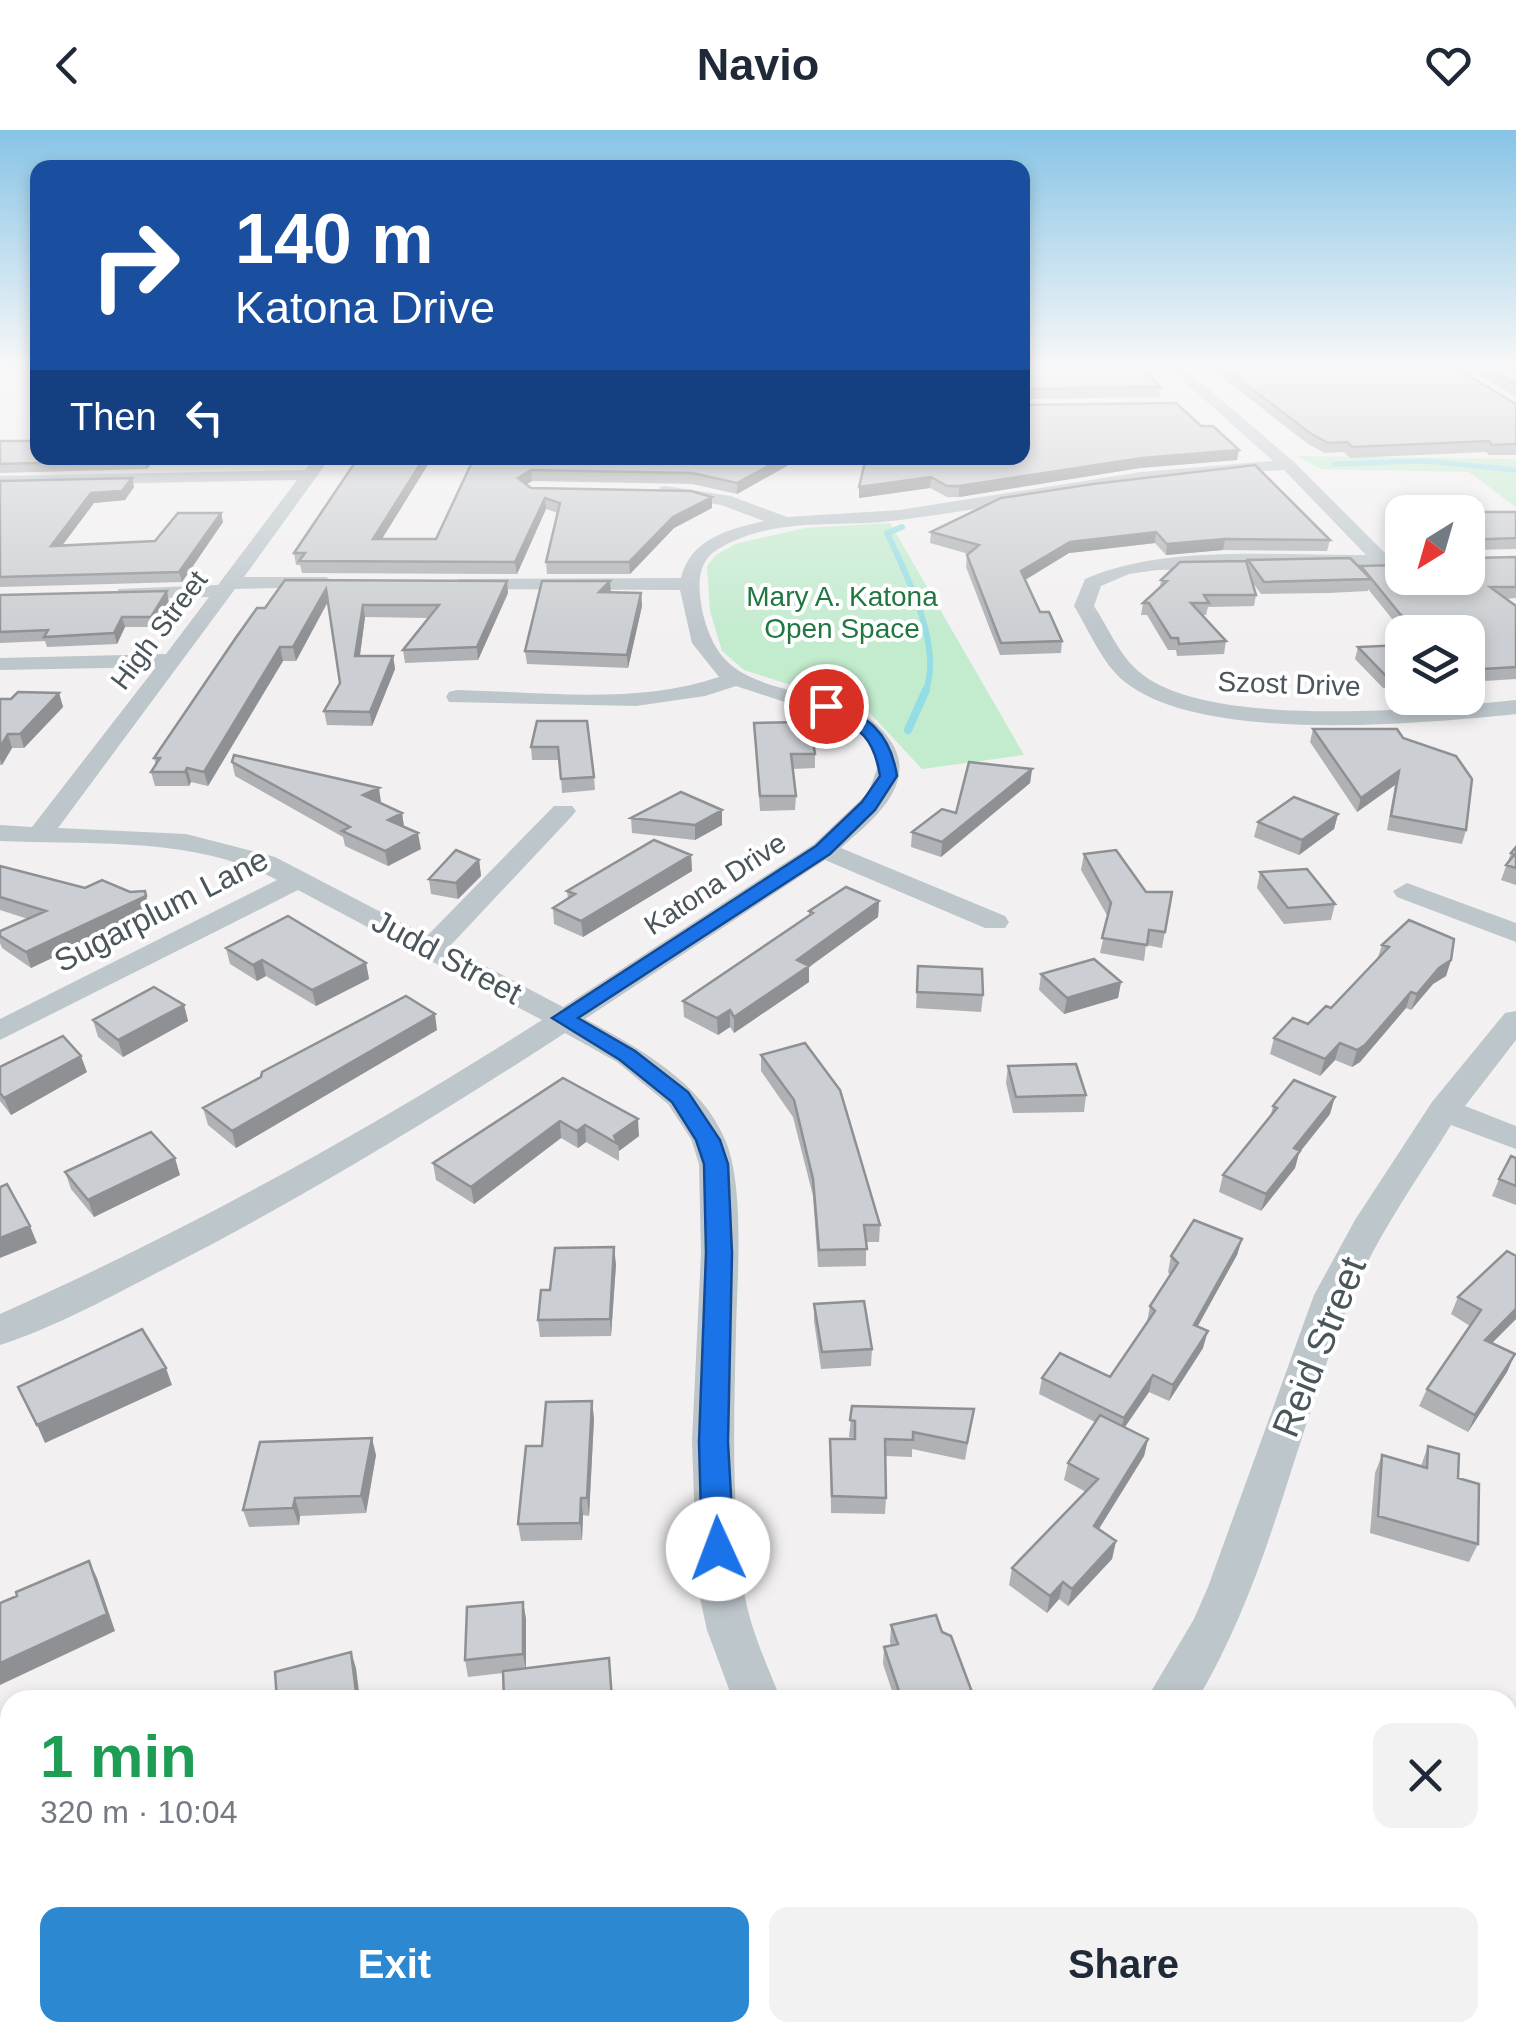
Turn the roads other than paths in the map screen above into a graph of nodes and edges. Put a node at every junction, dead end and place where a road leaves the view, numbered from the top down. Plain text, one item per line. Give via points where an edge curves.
1 (1278, 456) edge
2 (1288, 465) junction
3 (315, 466) edge
4 (0, 480) edge
5 (653, 491) edge
6 (786, 523) junction
7 (1385, 554) edge
8 (1385, 560) edge
9 (352, 583) edge
10 (452, 583) edge
11 (691, 584) junction
12 (229, 587) junction
13 (113, 594) edge
14 (174, 660) junction
15 (0, 664) edge
16 (737, 678) junction
17 (457, 696) dead end
18 (1516, 706) edge
19 (564, 811) dead end
20 (0, 832) edge
21 (39, 835) junction
22 (823, 850) junction
23 (300, 879) junction
24 (1407, 891) dead end
25 (995, 922) dead end
26 (1516, 932) edge
27 (432, 949) junction
28 (563, 1018) junction
29 (1516, 1020) edge
30 (0, 1031) edge
31 (1444, 1110) junction
32 (1516, 1138) edge
33 (0, 1330) edge
34 (753, 1690) edge
35 (1176, 1690) edge

1 - 2 street
2 - 6 street via 1182,469 893,516
2 - 7 street
3 - 4 street
3 - 12 street, High Street
5 - 6 street via 725,500
6 - 11 street via 711,547 694,562
8 - 18 street, Szost Drive via 1124,569 1092,584 1084,606 1131,678 1188,706 1299,716
9 - 12 street
10 - 11 street
11 - 16 street, Katona Drive via 710,656
12 - 13 street
12 - 14 street, High Street
14 - 15 street
14 - 21 street, High Street
16 - 17 street via 658,698
16 - 22 street, Katona Drive via 847,714 884,748 888,776 880,792
19 - 27 street
20 - 21 street, Judd Street
21 - 23 street, Judd Street via 186,842 248,856
22 - 25 street
22 - 28 street, Katona Drive
23 - 27 street, Judd Street
23 - 30 street, Sugarplum Lane
24 - 26 street
27 - 28 street, Judd Street
28 - 33 street, Katona Drive via 286,1191 105,1286
28 - 34 street, Judd Street via 680,1097 716,1164 720,1584
29 - 31 street, Reid Street
31 - 32 street
31 - 35 street, Reid Street via 1334,1295 1231,1587

